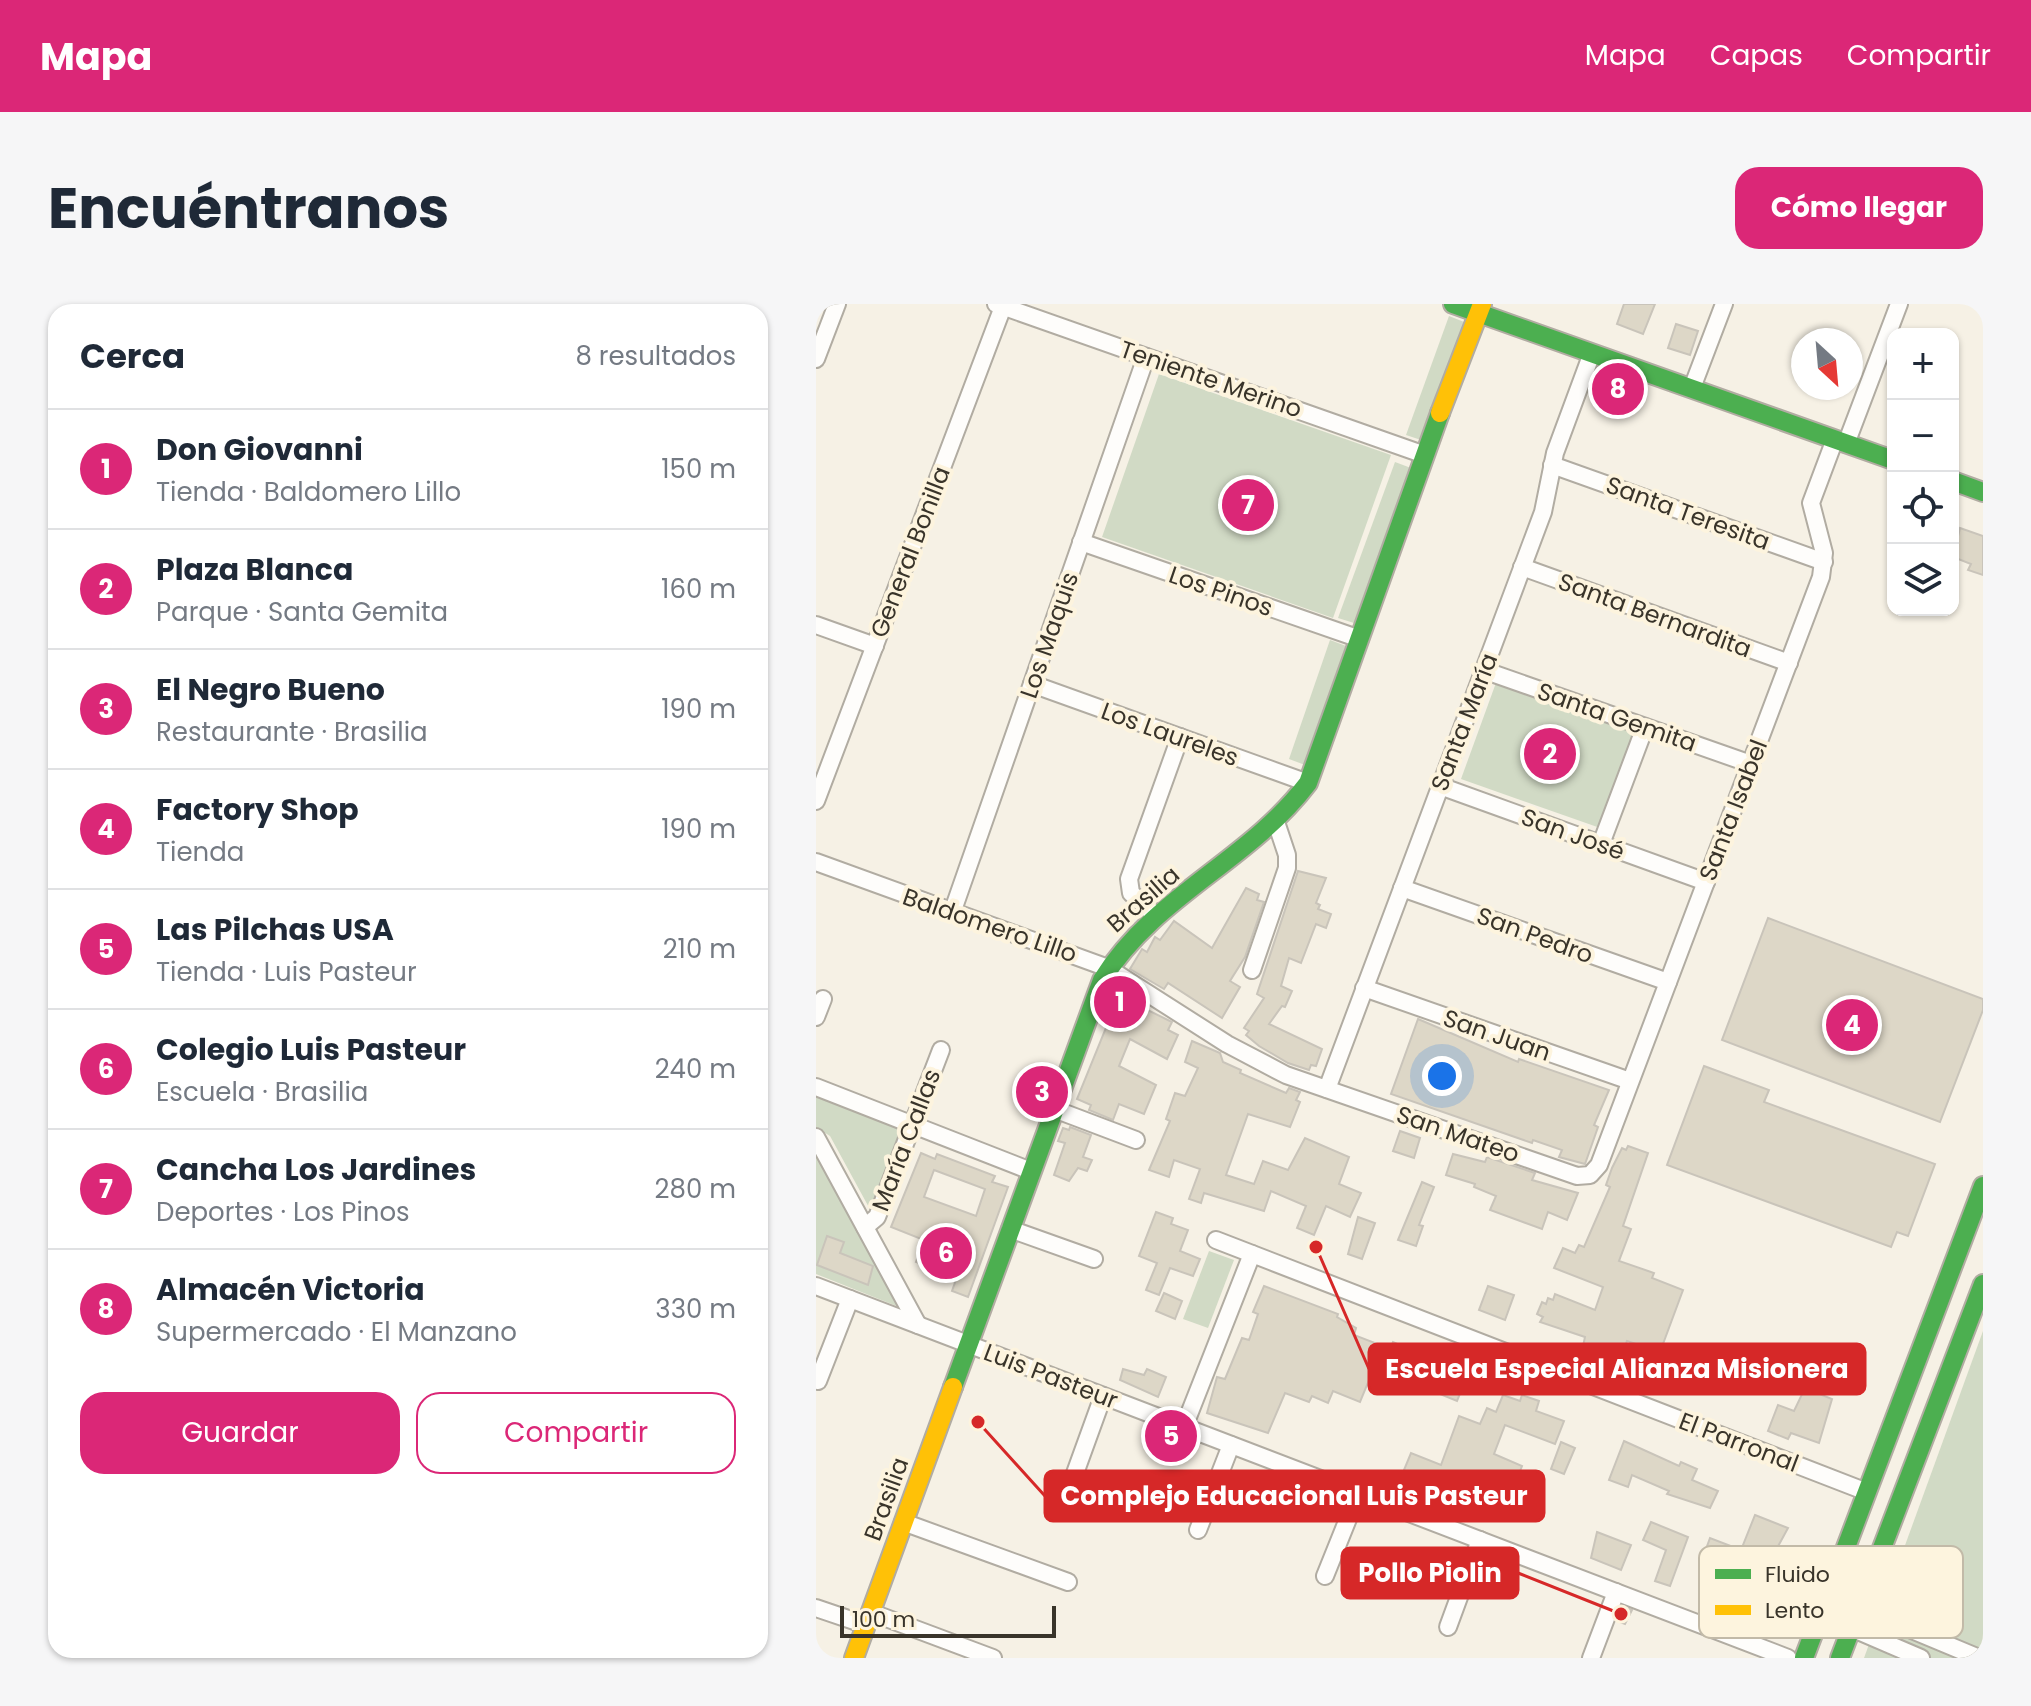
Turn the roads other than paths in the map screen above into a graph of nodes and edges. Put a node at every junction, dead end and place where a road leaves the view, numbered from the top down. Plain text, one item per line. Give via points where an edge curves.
1 (837, 304) edge
2 (1453, 304) edge
3 (1724, 304) edge
4 (1899, 304) edge
5 (1001, 305) edge
6 (1480, 308) edge
7 (1592, 353) junction
8 (1146, 357) junction
9 (816, 359) edge
10 (1692, 388) junction
11 (1840, 441) junction
12 (1425, 455) junction
13 (1887, 458) edge
14 (1552, 465) junction
15 (1959, 483) edge
16 (1983, 492) edge
17 (1081, 542) junction
18 (1824, 562) junction
19 (1522, 567) junction
20 (816, 625) edge
21 (1360, 639) junction
22 (875, 646) junction
23 (1789, 663) junction
24 (1483, 670) junction
25 (1032, 684) junction
26 (1645, 727) junction
27 (1180, 737) junction
28 (1751, 764) junction
29 (1308, 783) junction
30 (1440, 786) junction
31 (816, 801) edge
32 (1276, 822) junction
33 (1601, 844) junction
34 (816, 862) edge
35 (1706, 882) junction
36 (1402, 888) junction
37 (952, 913) junction
38 (1154, 914) junction
39 (1108, 968) junction
40 (1252, 970) dead end
41 (1668, 982) junction
42 (1364, 988) junction
43 (823, 999) dead end
44 (816, 1017) edge
45 (941, 1050) dead end
46 (1630, 1081) junction
47 (816, 1087) edge
48 (1327, 1089) junction
49 (1054, 1109) junction
50 (912, 1125) junction
51 (816, 1137) edge
52 (1136, 1140) dead end
53 (1031, 1171) junction
54 (1590, 1175) joint
55 (1983, 1186) edge
56 (865, 1227) junction
57 (1010, 1229) junction
58 (1216, 1240) dead end
59 (1252, 1254) junction
60 (1094, 1259) dead end
61 (1983, 1284) edge
62 (816, 1286) edge
63 (850, 1299) junction
64 (918, 1325) junction
65 (968, 1345) junction
66 (818, 1381) dead end
67 (1103, 1396) junction
68 (1184, 1427) junction
69 (1231, 1445) junction
70 (1074, 1476) dead end
71 (1867, 1492) junction
72 (1358, 1494) junction
73 (903, 1522) junction
74 (1198, 1530) dead end
75 (1480, 1540) junction
76 (1847, 1546) edge
77 (1883, 1546) edge
78 (1325, 1576) dead end
79 (1068, 1582) dead end
80 (1616, 1592) junction
81 (816, 1608) edge
82 (868, 1619) junction
83 (1699, 1624) edge
84 (1448, 1627) dead end
85 (1736, 1638) edge
86 (1812, 1638) edge
87 (1847, 1638) edge
88 (1874, 1638) edge
89 (1931, 1638) edge
90 (1838, 1657) edge
91 (854, 1658) edge
92 (993, 1658) edge
93 (1591, 1658) edge
94 (1788, 1658) edge
95 (1804, 1658) edge
96 (1921, 1658) edge
97 (1979, 1658) edge

1 - 9 street
2 - 6 street
3 - 10 street
4 - 11 street
5 - 8 street, Teniente Merino
5 - 22 street, General Bonilla
6 - 7 street
6 - 12 street, Brasilia
7 - 10 street
7 - 14 street, Santa María
8 - 12 street, Teniente Merino
8 - 17 street, Los Maquis
10 - 11 street
11 - 13 street
11 - 18 street via 1811,503
12 - 21 street, Brasilia
14 - 18 street, Santa Teresita
14 - 19 street, Santa María via 1546,503
15 - 16 street
17 - 21 street, Los Pinos
17 - 25 street, Los Maquis
18 - 23 street, Santa Isabel
19 - 23 street, Santa Bernardita
19 - 24 street, Santa María
20 - 22 street
21 - 29 street, Brasilia
22 - 31 street, General Bonilla
23 - 28 street, Santa Isabel
24 - 26 street, Santa Gemita
24 - 30 street, Santa María
25 - 27 street, Los Laureles
25 - 37 street, Los Maquis
26 - 28 street, Santa Gemita
26 - 33 street
27 - 29 street, Los Laureles
27 - 38 street via 1129,879 1131,893
28 - 35 street, Santa Isabel
29 - 32 street, Brasilia
30 - 33 street, San José
30 - 36 street, Santa María
32 - 38 street, Brasilia
32 - 40 street via 1287,868
33 - 35 street, San José
34 - 37 street, Baldomero Lillo
35 - 41 street, Santa Isabel
36 - 41 street, San Pedro
36 - 42 street, Santa María
37 - 39 street, Baldomero Lillo
38 - 39 street, Brasilia
39 - 48 street, Baldomero Lillo via 1247,1056
39 - 49 street, Brasilia
41 - 46 street, Santa Isabel
42 - 46 street, San Juan
42 - 48 street, Santa María
43 - 44 street
45 - 50 street, María Callas
46 - 54 street, Santa Isabel via 1599,1165
47 - 50 street
48 - 54 street, San Mateo via 1577,1176
49 - 52 street
49 - 53 street, Brasilia
50 - 53 street
50 - 56 street, María Callas via 877,1217
51 - 56 street
53 - 57 street, Brasilia
55 - 71 street
56 - 64 street
57 - 60 street
57 - 65 street, Brasilia
58 - 59 street, El Parronal
59 - 68 street
59 - 71 street, El Parronal
61 - 77 street
62 - 63 street, Luis Pasteur
63 - 64 street, Luis Pasteur
63 - 66 street
64 - 65 street, Luis Pasteur
65 - 67 street, Luis Pasteur
65 - 73 street, Brasilia
67 - 68 street, Luis Pasteur
67 - 70 street
68 - 69 street, Luis Pasteur
69 - 72 street, Luis Pasteur
69 - 74 street
71 - 76 street
72 - 75 street, Luis Pasteur
72 - 78 street
73 - 79 street
73 - 82 street, Brasilia
75 - 80 street, Luis Pasteur
75 - 84 street
80 - 83 street, Luis Pasteur
80 - 93 street
81 - 82 street
82 - 91 street, Brasilia
82 - 92 street
85 - 94 street, Luis Pasteur
86 - 95 street
87 - 90 street
88 - 96 street
89 - 97 street

